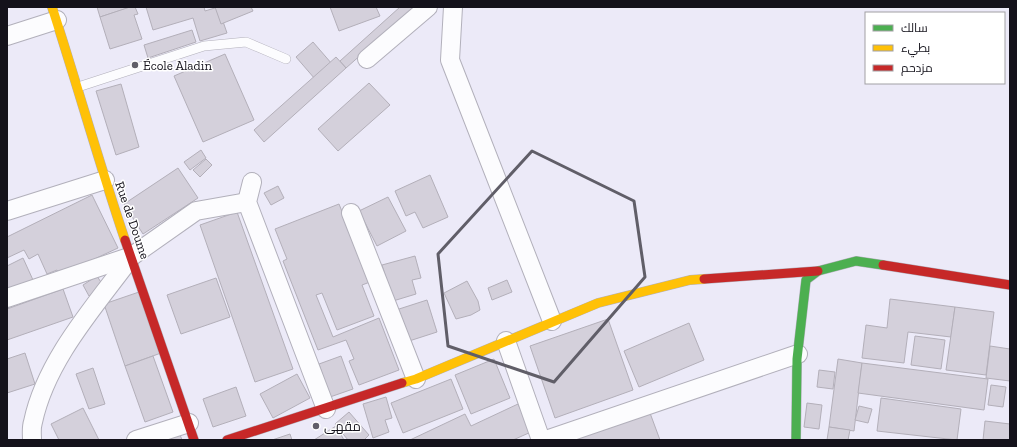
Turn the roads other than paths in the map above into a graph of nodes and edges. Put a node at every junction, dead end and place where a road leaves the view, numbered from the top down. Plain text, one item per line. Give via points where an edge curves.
1 (428, 7) edge
2 (453, 7) edge
3 (54, 14) edge
4 (7, 36) edge
5 (367, 58) dead end
6 (286, 59) dead end
7 (78, 88) junction
8 (105, 180) junction
9 (252, 182) dead end
10 (247, 202) junction
11 (7, 211) edge
12 (352, 213) dead end
13 (132, 256) junction
14 (818, 272) junction
15 (1010, 285) edge
16 (7, 298) edge
17 (552, 322) junction
18 (506, 342) junction
19 (798, 354) junction
20 (416, 380) junction
21 (326, 409) junction
22 (189, 423) junction
23 (32, 440) edge
24 (136, 440) edge
25 (194, 440) edge
26 (227, 440) edge
27 (541, 440) edge
28 (546, 440) edge
29 (796, 440) edge

1 - 5 street
2 - 17 street via 450,60
3 - 4 street
3 - 7 street, Rue de Doume
6 - 7 lane via 246,42 204,46
7 - 8 street, Rue de Doume
8 - 11 street
8 - 13 street, Rue de Doume
9 - 10 street
10 - 13 street via 196,210
10 - 21 street
12 - 20 street
13 - 16 street
13 - 22 street, Rue de Doume
13 - 23 street via 66,345 42,391 32,423
14 - 15 street via 856,261
14 - 17 street via 690,280 598,303
14 - 19 street via 806,280
17 - 18 street
18 - 20 street
18 - 27 street
19 - 28 street
19 - 29 street
20 - 21 street
21 - 26 street
22 - 24 street
22 - 25 street, Rue de Doume

